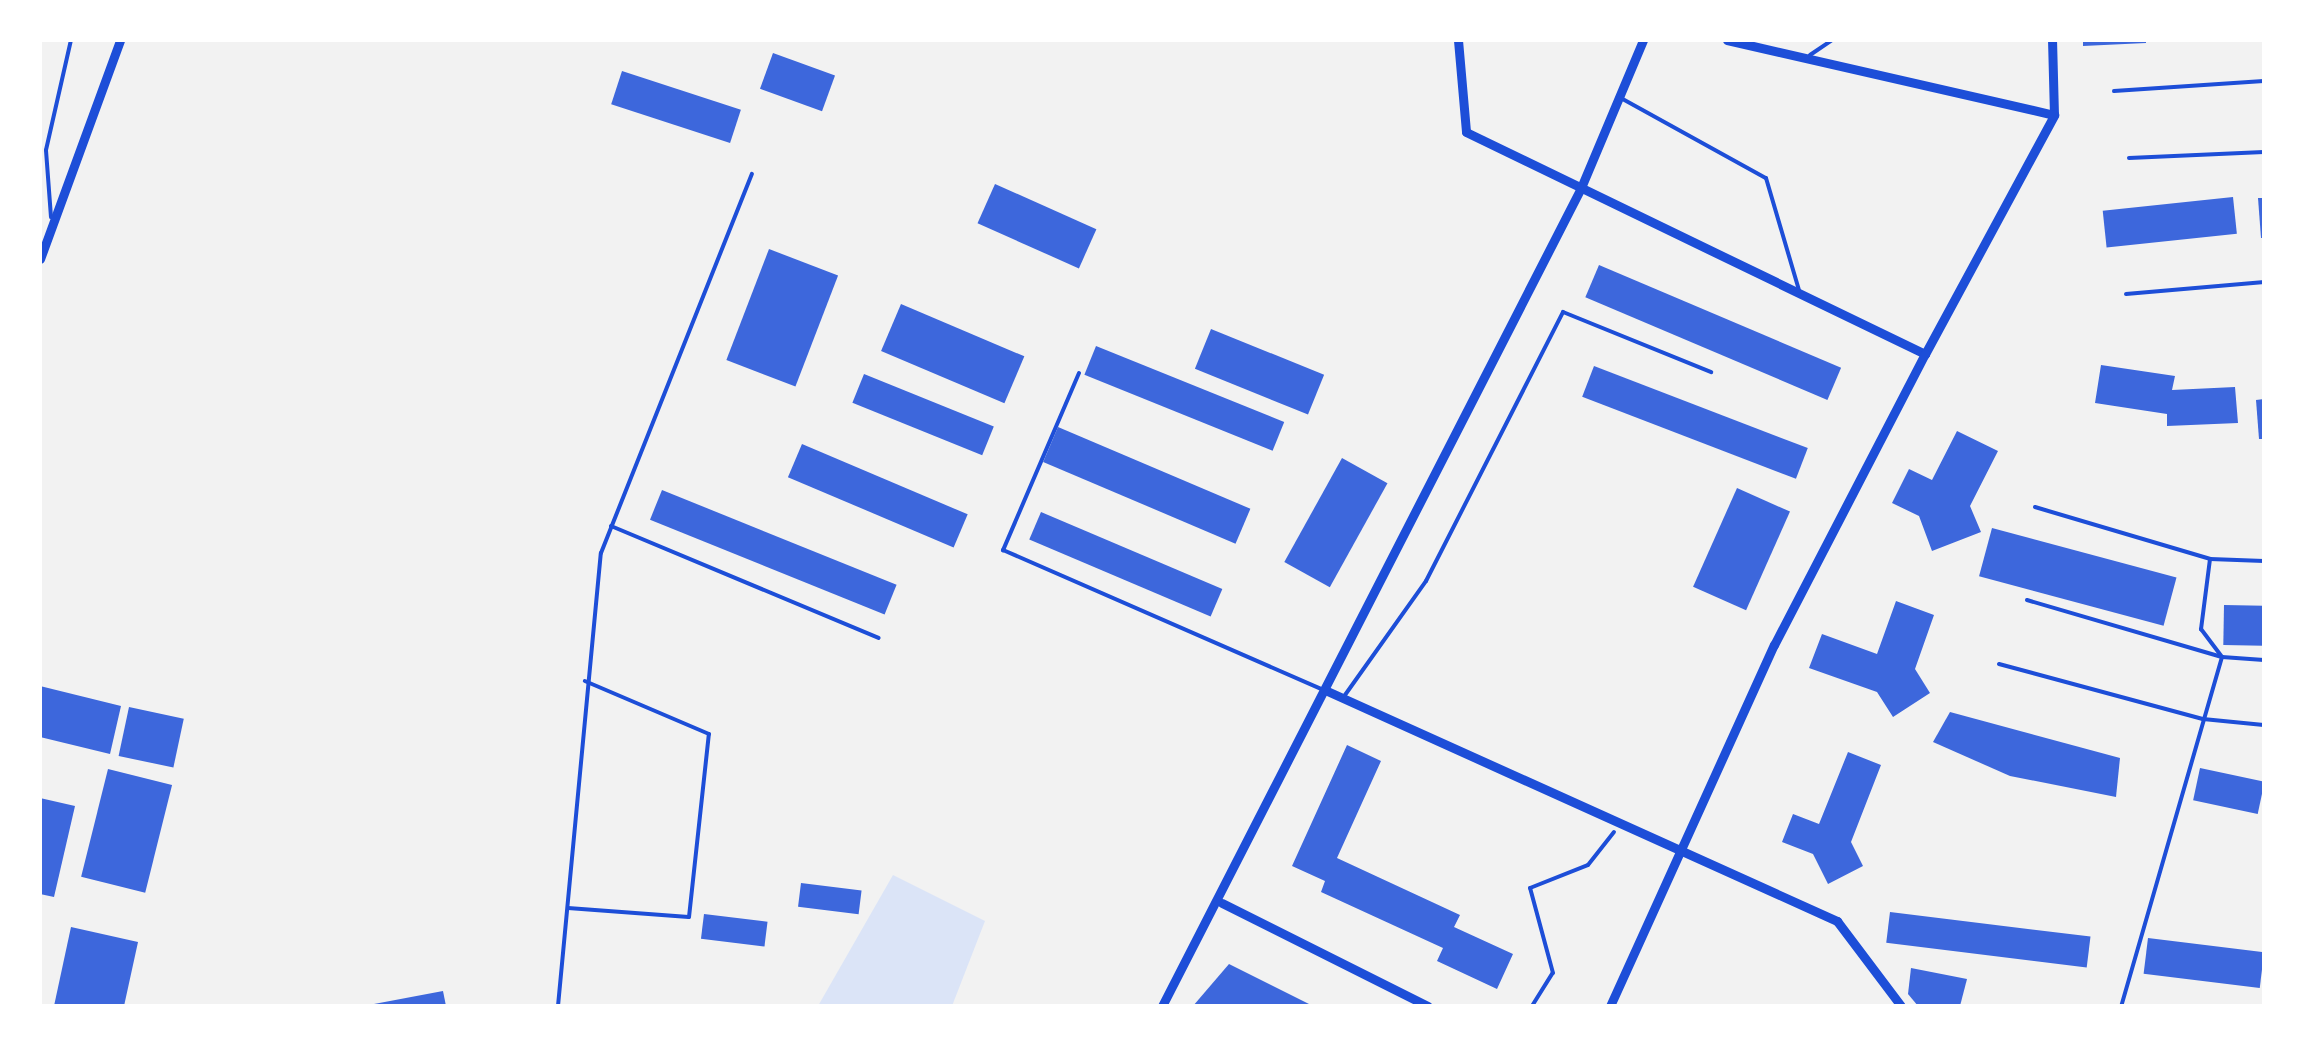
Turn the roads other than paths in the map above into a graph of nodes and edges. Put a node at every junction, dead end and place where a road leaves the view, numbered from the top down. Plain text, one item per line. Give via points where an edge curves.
1 (71, 40) edge
2 (120, 40) edge
3 (1458, 40) edge
4 (1643, 40) edge
5 (1728, 40) edge
6 (1832, 40) edge
7 (2052, 40) edge
8 (1806, 58) junction
9 (2264, 81) edge
10 (2114, 90) dead end
11 (1619, 97) junction
12 (2054, 115) junction
13 (2264, 152) edge
14 (2128, 158) dead end
15 (752, 174) dead end
16 (1580, 190) junction
17 (52, 222) junction
18 (40, 259) edge
19 (2264, 282) edge
20 (2126, 294) dead end
21 (1800, 295) junction
22 (1925, 354) junction
23 (1079, 372) dead end
24 (1711, 372) dead end
25 (2034, 506) dead end
26 (611, 526) junction
27 (2210, 559) junction
28 (2264, 561) edge
29 (2027, 600) dead end
30 (879, 638) dead end
31 (2222, 657) junction
32 (2264, 660) edge
33 (1999, 664) dead end
34 (585, 681) junction
35 (1325, 690) junction
36 (1343, 699) junction
37 (2203, 719) junction
38 (2264, 725) edge
39 (1680, 855) junction
40 (1222, 903) junction
41 (566, 908) junction
42 (558, 1006) edge
43 (1162, 1006) edge
44 (1428, 1006) edge
45 (1610, 1006) edge
46 (1901, 1006) edge
47 (2121, 1006) edge

1 - 17 lane via 46,150
2 - 17 street via 93,133
3 - 16 street via 1466,132
4 - 11 street
5 - 8 street
6 - 8 lane
7 - 12 street
8 - 12 street
9 - 10 lane
11 - 16 street
11 - 21 lane via 1766,178
12 - 22 street
13 - 14 lane
15 - 26 lane
16 - 21 street
16 - 35 street
17 - 18 street
19 - 20 lane
21 - 22 street
22 - 39 street via 1774,644
23 - 35 lane via 1003,550
24 - 36 lane via 1563,312 1426,581
25 - 27 lane
26 - 30 lane
26 - 34 lane
27 - 28 lane
27 - 31 lane via 2201,629
29 - 31 lane
31 - 32 lane
31 - 37 lane
33 - 37 lane
34 - 41 lane
34 - 41 lane via 709,734 689,917
35 - 36 street
35 - 40 street
36 - 39 street
37 - 38 lane
37 - 47 lane
39 - 45 street
39 - 46 street via 1837,921
40 - 43 street
40 - 44 street
41 - 42 lane

